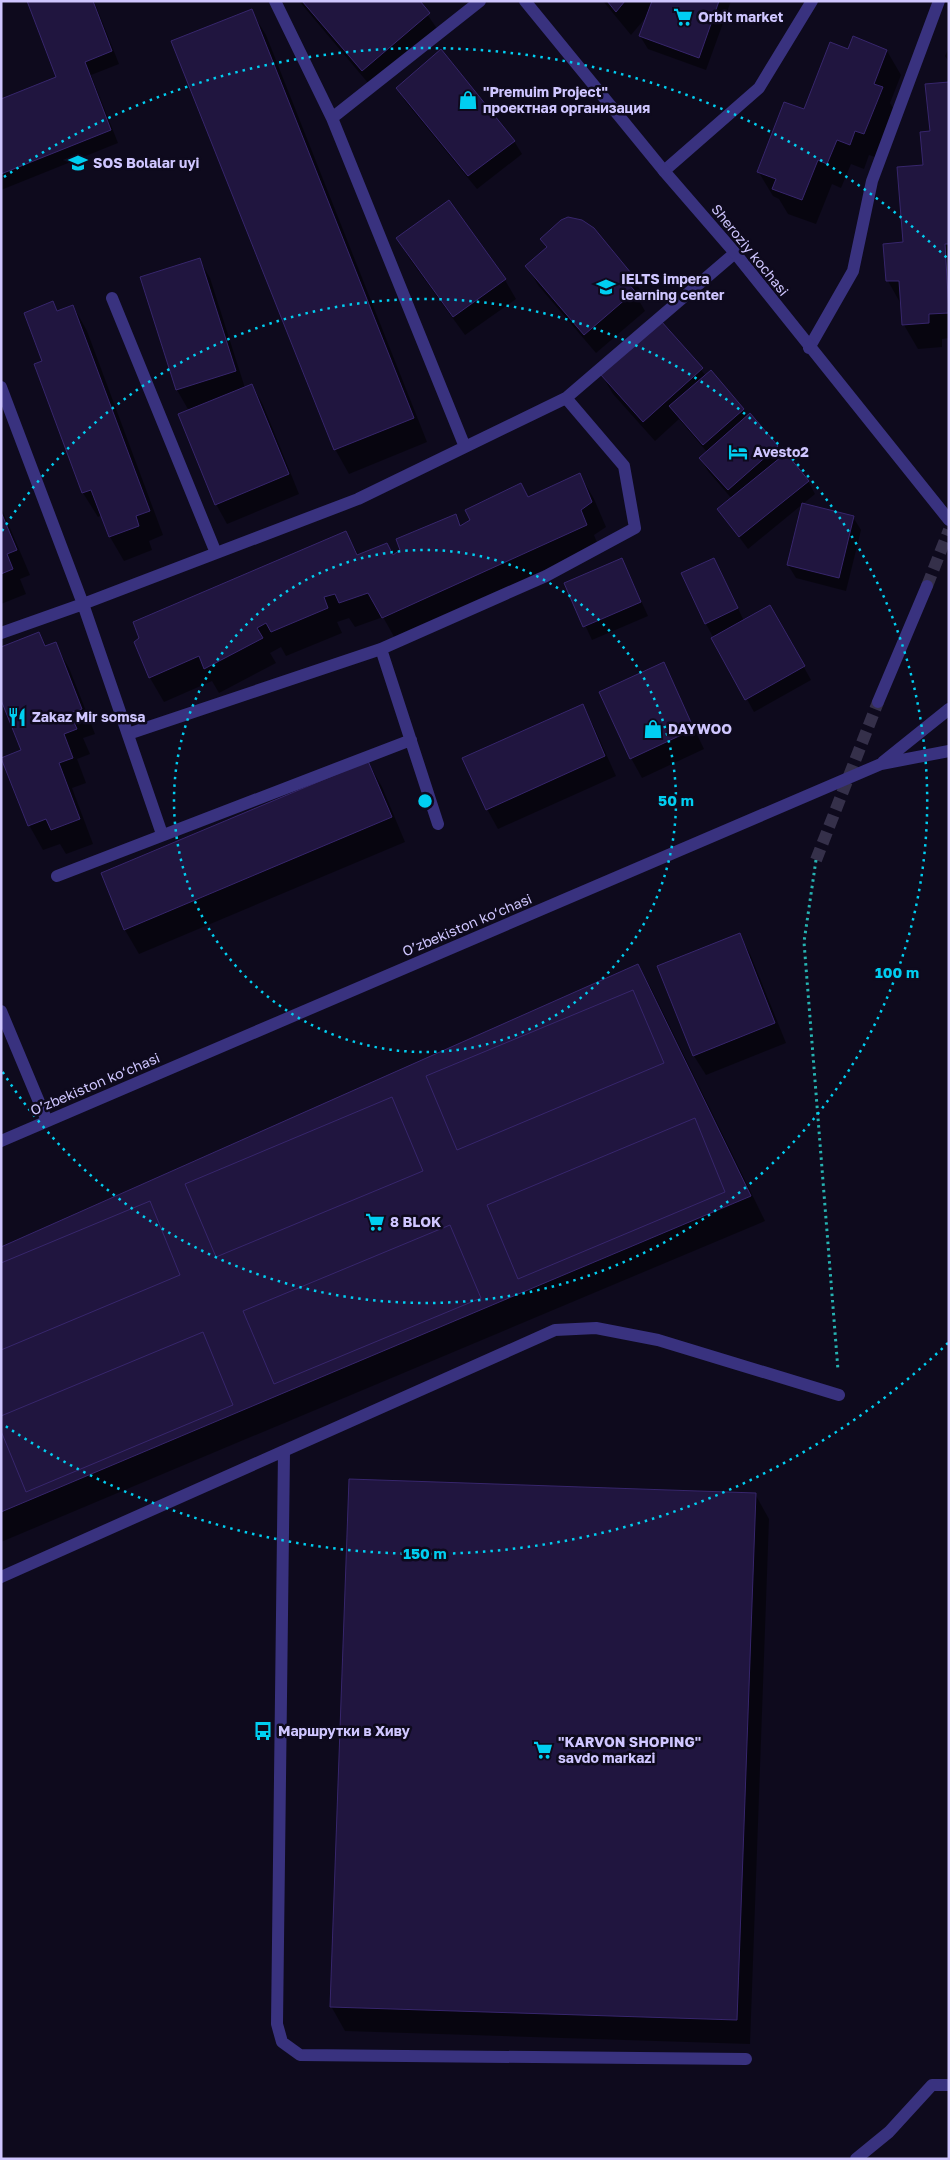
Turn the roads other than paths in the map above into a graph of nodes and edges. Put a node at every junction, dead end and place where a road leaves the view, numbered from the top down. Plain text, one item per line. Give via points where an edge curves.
1 (275, 1) edge
2 (480, 1) edge
3 (525, 1) edge
4 (812, 1) edge
5 (939, 1) edge
6 (332, 118) junction
7 (664, 171) junction
8 (735, 253) junction
9 (112, 298) dead end
10 (810, 348) junction
11 (1, 387) edge
12 (566, 398) junction
13 (465, 447) junction
14 (949, 520) edge
15 (216, 553) junction
16 (927, 586) tunnel mouth
17 (83, 604) junction
18 (1, 633) edge
19 (381, 648) junction
20 (878, 702) tunnel mouth
21 (949, 709) edge
22 (128, 734) junction
23 (410, 740) junction
24 (949, 751) edge
25 (882, 764) junction
26 (438, 824) dead end
27 (162, 834) junction
28 (57, 876) dead end
29 (1, 1011) edge
30 (48, 1121) junction
31 (1, 1140) edge
32 (839, 1395) road end
33 (284, 1451) junction
34 (1, 1577) edge
35 (746, 2059) dead end
36 (949, 2085) edge
37 (856, 2159) edge

1 - 6 street
2 - 6 street
3 - 7 street, Sheroziy kochasi
4 - 7 street via 759,88
5 - 10 street via 872,181 853,271
6 - 13 street
7 - 8 street, Sheroziy kochasi
8 - 10 street, Sheroziy kochasi
8 - 12 street
9 - 15 street
10 - 14 street, Sheroziy kochasi
11 - 17 street
12 - 13 street
12 - 19 street via 624,466 635,528 546,576
13 - 15 street via 358,499
15 - 17 street
16 - 20 street
17 - 18 street
17 - 22 street
19 - 22 street
19 - 23 street
21 - 25 street
22 - 27 street
23 - 26 street
23 - 27 street
24 - 25 street, O’zbekiston ko‘chasi
25 - 30 street, O’zbekiston ko‘chasi
27 - 28 street
29 - 30 street
30 - 31 street, O’zbekiston ko‘chasi
32 - 33 street via 658,1340 596,1328 555,1330
33 - 34 street
33 - 35 street via 277,2024 282,2042 300,2055
36 - 37 street via 932,2085 889,2132

